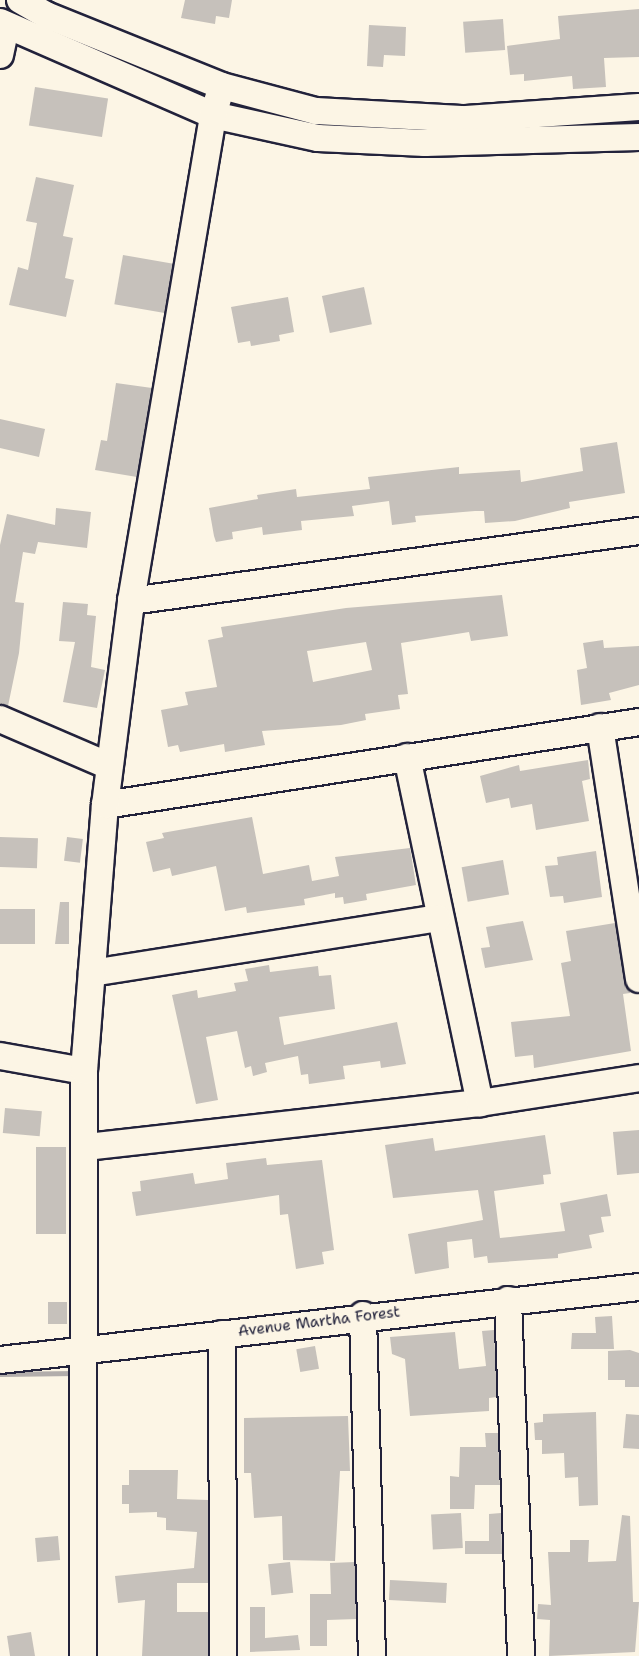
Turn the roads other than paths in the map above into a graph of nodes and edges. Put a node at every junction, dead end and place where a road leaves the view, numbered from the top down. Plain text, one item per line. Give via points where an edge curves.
1 (20, 0) edge
2 (50, 8) edge
3 (3, 24) edge
4 (0, 55) edge
5 (222, 86) junction
6 (639, 107) edge
7 (213, 115) junction
8 (639, 137) edge
9 (639, 531) edge
10 (131, 601) junction
11 (0, 719) edge
12 (639, 722) edge
13 (600, 728) junction
14 (407, 757) junction
15 (110, 766) junction
16 (105, 805) junction
17 (438, 918) junction
18 (636, 933) edge
19 (92, 973) junction
20 (639, 979) edge
21 (0, 1056) edge
22 (84, 1071) junction
23 (639, 1078) edge
24 (480, 1103) junction
25 (87, 1147) junction
26 (639, 1287) edge
27 (508, 1300) junction
28 (363, 1315) junction
29 (222, 1334) junction
30 (81, 1354) junction
31 (0, 1360) edge
32 (83, 1656) edge
33 (224, 1656) edge
34 (372, 1656) edge
35 (521, 1656) edge

1 - 2 street
2 - 5 street
3 - 4 street
3 - 7 street
5 - 6 street via 316,111 383,118 466,119
5 - 7 street
7 - 8 street via 318,138 425,143
7 - 10 street
9 - 10 street
10 - 15 street
11 - 15 street
12 - 13 street
13 - 14 street
13 - 18 street
14 - 16 street
14 - 17 street
15 - 16 street
16 - 19 street
17 - 19 street
17 - 24 street
18 - 20 street
19 - 22 street
21 - 22 street
22 - 25 street
23 - 24 street
24 - 25 street
25 - 30 street
26 - 27 street, Avenue Martha Forest
27 - 28 street, Avenue Martha Forest
27 - 35 street
28 - 29 street, Avenue Martha Forest
28 - 34 street
29 - 30 street, Avenue Martha Forest
29 - 33 street
30 - 31 street, Avenue Martha Forest
30 - 32 street

